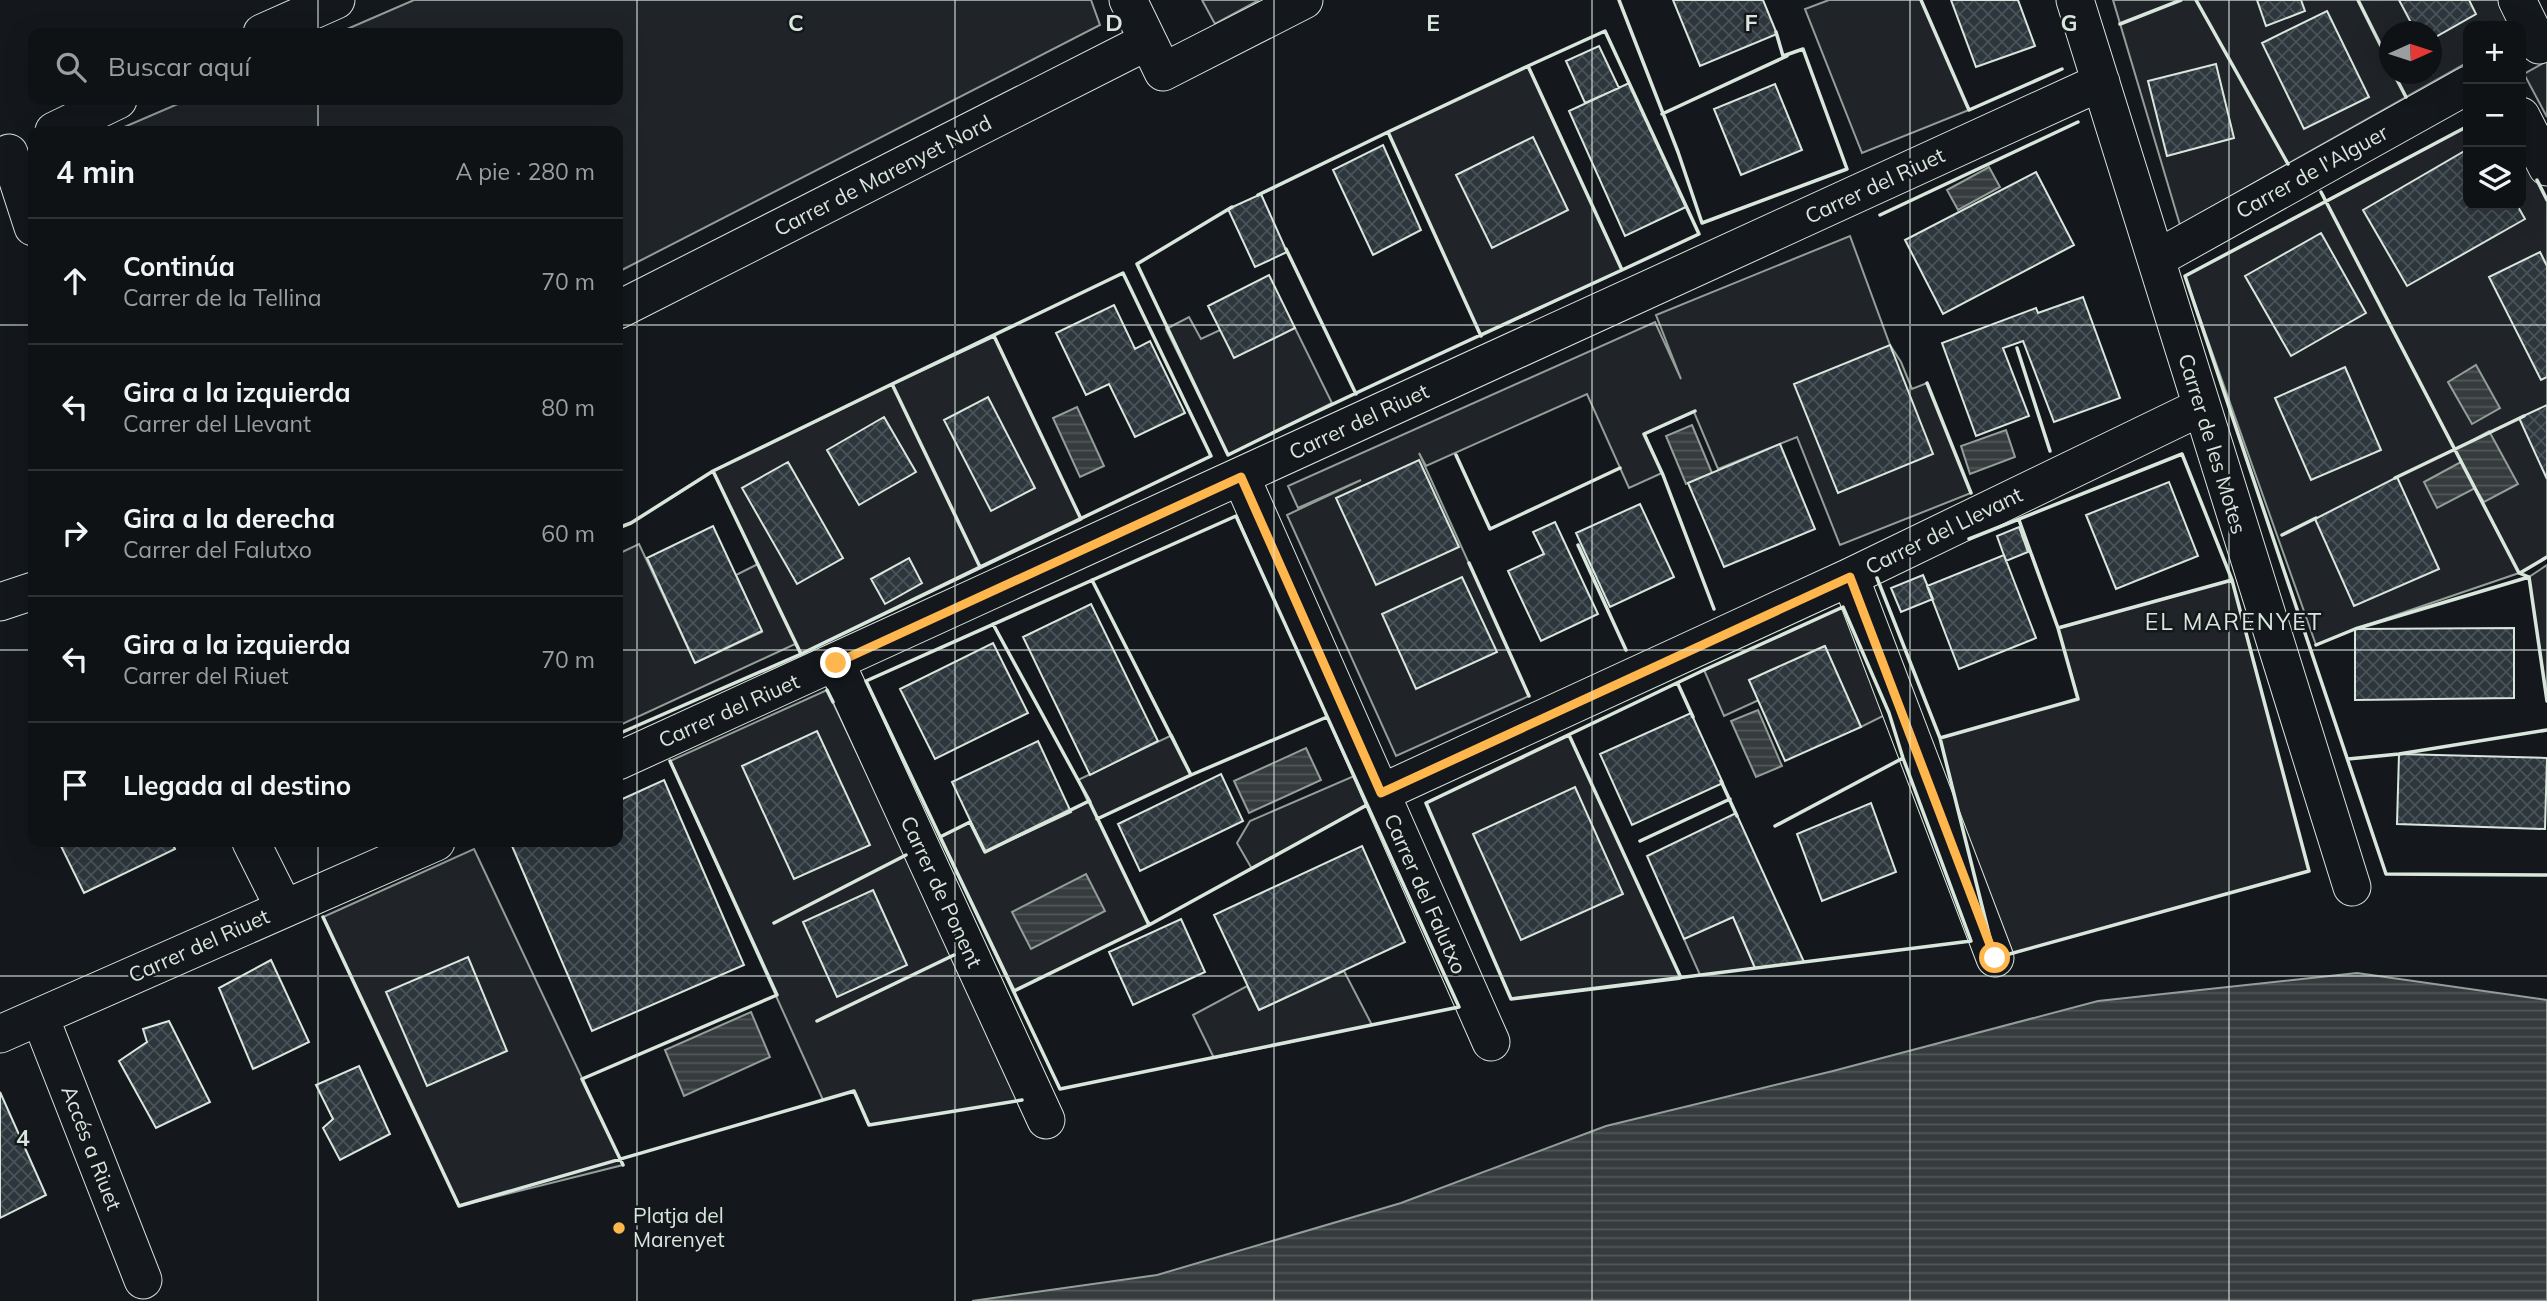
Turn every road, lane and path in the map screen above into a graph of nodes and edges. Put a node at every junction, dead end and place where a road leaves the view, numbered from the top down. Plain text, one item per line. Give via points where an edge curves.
1 (336, 0) edge
2 (1128, 0) edge
3 (1304, 0) edge
4 (2075, 0) edge
5 (2517, 0) edge
6 (273, 28) edge
7 (1148, 41) junction
8 (2536, 47) edge
9 (2101, 82) junction
10 (2463, 88) edge
11 (108, 105) edge
12 (64, 126) edge
13 (2526, 126) edge
14 (14, 151) edge
15 (2547, 167) edge
16 (28, 207) edge
17 (2156, 259) junction
18 (623, 307) edge
19 (2201, 407) junction
20 (1241, 477) junction
21 (1850, 577) junction
22 (28, 593) edge
23 (0, 602) edge
24 (836, 663) junction
25 (623, 759) edge
26 (1381, 793) junction
27 (254, 847) edge
28 (424, 847) edge
29 (2351, 887) dead end
30 (284, 908) junction
31 (1995, 958) dead end
32 (40, 1017) junction
33 (0, 1034) edge
34 (1490, 1042) dead end
35 (1046, 1120) dead end
36 (143, 1280) dead end

1 - 6 street
2 - 7 street
3 - 7 street via 1163,72
4 - 9 street, Carrer de les Motes
5 - 8 street
7 - 18 street, Carrer de Marenyet Nord
9 - 17 street, Carrer de les Motes
9 - 20 street, Carrer del Riuet
10 - 17 street, Carrer de l'Alguer
11 - 12 street
13 - 15 street
14 - 16 street
17 - 19 street, Carrer de les Motes
19 - 21 street, Carrer del Llevant
19 - 29 street, Carrer de les Motes
20 - 24 street, Carrer del Riuet
20 - 26 street, Carrer del Falutxo
21 - 26 street, Carrer del Llevant
21 - 31 street
22 - 23 street
24 - 25 street, Carrer del Riuet
24 - 35 street, Carrer de Ponent
26 - 34 street, Carrer del Falutxo
27 - 30 street
28 - 30 street, Carrer del Riuet
30 - 32 street, Carrer del Riuet
32 - 33 street, Carrer del Riuet
32 - 36 street, Accés a Riuet

